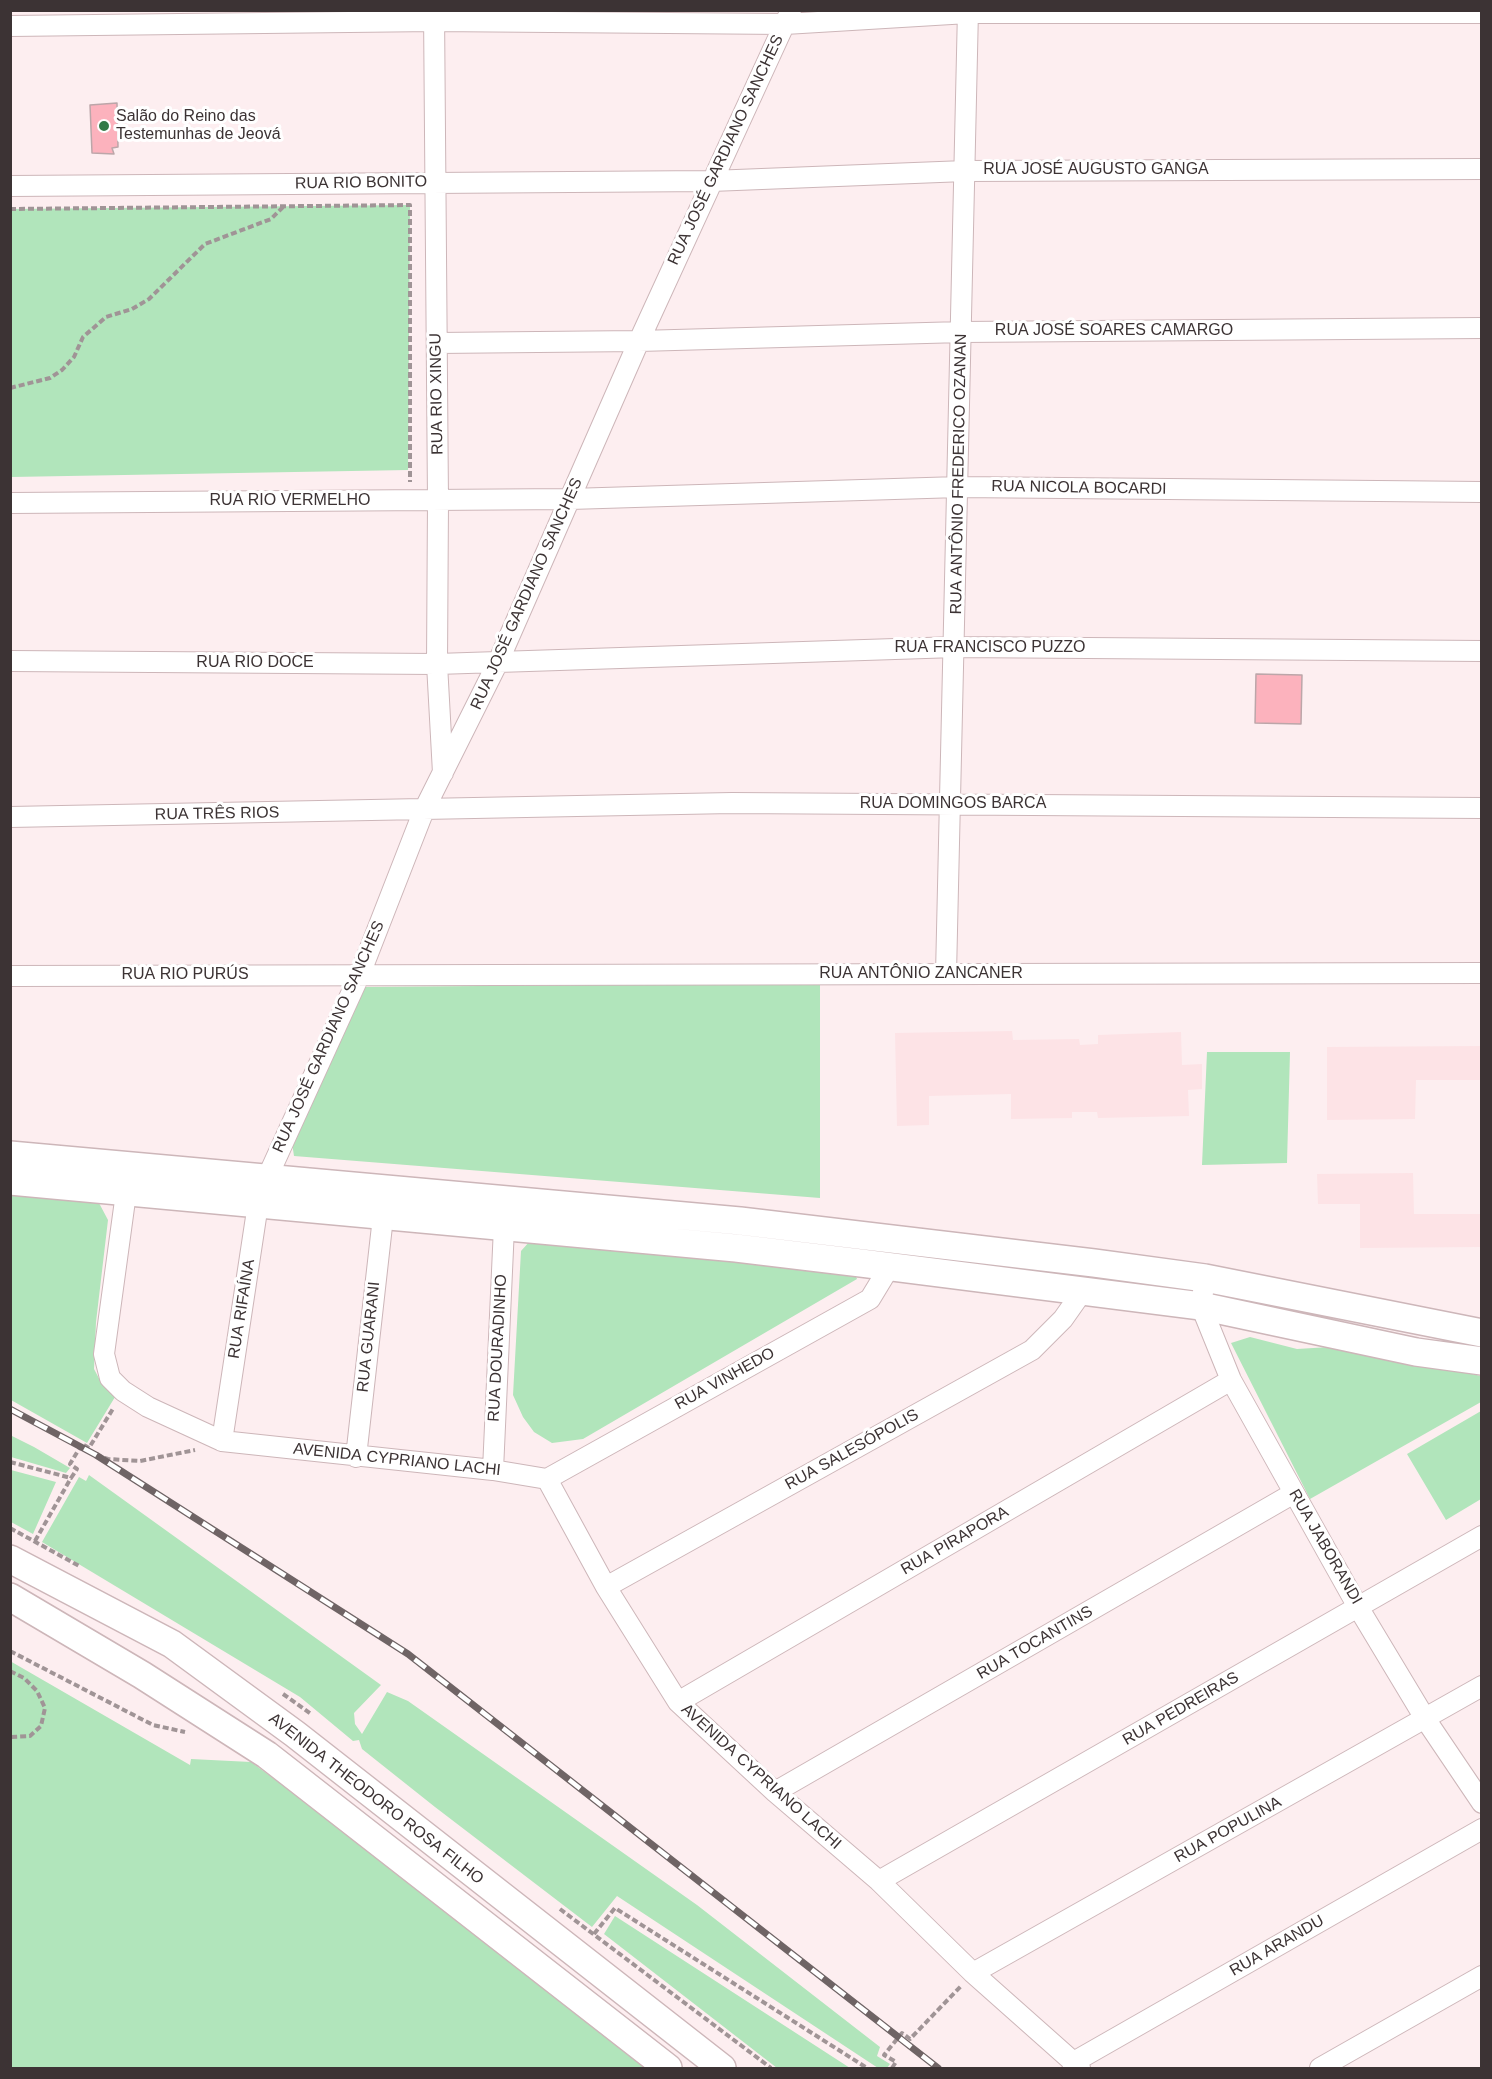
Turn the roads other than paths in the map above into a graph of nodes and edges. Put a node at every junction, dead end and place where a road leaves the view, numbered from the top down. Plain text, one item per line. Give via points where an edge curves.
1 (968, 12) edge
2 (1482, 14) edge
3 (434, 16) edge
4 (788, 17) edge
5 (10, 26) edge
6 (1482, 169) edge
7 (965, 171) junction
8 (711, 181) junction
9 (435, 182) junction
10 (10, 186) edge
11 (1482, 328) edge
12 (962, 332) junction
13 (639, 340) junction
14 (437, 343) junction
15 (959, 487) junction
16 (1482, 492) edge
17 (570, 499) junction
18 (438, 501) junction
19 (10, 503) edge
20 (956, 647) junction
21 (1482, 651) edge
22 (499, 660) junction
23 (10, 662) edge
24 (437, 664) junction
25 (443, 777) junction
26 (952, 803) junction
27 (1482, 808) edge
28 (424, 810) junction
29 (10, 817) edge
30 (1482, 973) edge
31 (360, 974) junction
32 (946, 974) junction
33 (10, 976) edge
34 (10, 1155) edge
35 (267, 1178) junction
36 (10, 1181) edge
37 (126, 1193) junction
38 (258, 1204) junction
39 (383, 1217) junction
40 (740, 1221) junction
41 (504, 1227) junction
42 (736, 1248) junction
43 (890, 1266) junction
44 (1205, 1278) junction
45 (1082, 1292) junction
46 (1201, 1306) junction
47 (1482, 1333) edge
48 (1482, 1361) edge
49 (1231, 1380) junction
50 (222, 1441) junction
51 (356, 1456) junction
52 (492, 1470) junction
53 (547, 1479) junction
54 (1294, 1493) junction
55 (1482, 1536) edge
56 (10, 1559) edge
57 (606, 1587) junction
58 (10, 1597) edge
59 (1358, 1607) junction
60 (1482, 1686) edge
61 (678, 1702) junction
62 (1426, 1719) junction
63 (776, 1792) junction
64 (1482, 1803) edge
65 (1482, 1829) edge
66 (879, 1881) junction
67 (504, 1899) junction
68 (484, 1922) junction
69 (973, 1973) junction
70 (1482, 1976) edge
71 (1076, 2066) edge
72 (668, 2068) edge
73 (722, 2068) edge
74 (1320, 2068) edge

1 - 2 street
1 - 4 street
1 - 7 street, RUA ANTÔNIO FREDERICO OZANAN
3 - 4 street
3 - 5 street
3 - 9 street, RUA RIO XINGU
4 - 8 street, RUA JOSÉ GARDIANO SANCHES
6 - 7 street, RUA JOSÉ AUGUSTO GANGA
7 - 8 street, RUA JOSÉ AUGUSTO GANGA
7 - 12 street, RUA ANTÔNIO FREDERICO OZANAN
8 - 9 street, RUA RIO BONITO
8 - 13 street, RUA JOSÉ GARDIANO SANCHES
9 - 10 street, RUA RIO BONITO
9 - 14 street, RUA RIO XINGU
11 - 12 street, RUA JOSÉ SOARES CAMARGO
12 - 13 street, RUA JOSÉ SOARES CAMARGO
12 - 15 street, RUA ANTÔNIO FREDERICO OZANAN
13 - 14 street, RUA JOSÉ SOARES CAMARGO
13 - 17 street, RUA JOSÉ GARDIANO SANCHES
14 - 18 street, RUA RIO XINGU
15 - 16 street, RUA NICOLA BOCARDI
15 - 17 street, RUA NICOLA BOCARDI
15 - 20 street, RUA ANTÔNIO FREDERICO OZANAN
17 - 18 street, RUA RIO VERMELHO
17 - 22 street, RUA JOSÉ GARDIANO SANCHES
18 - 19 street, RUA RIO VERMELHO
18 - 24 street, RUA RIO XINGU
20 - 21 street, RUA FRANCISCO PUZZO
20 - 22 street, RUA FRANCISCO PUZZO
20 - 26 street, RUA ANTÔNIO FREDERICO OZANAN
22 - 24 street, RUA RIO DOCE
22 - 25 street, RUA JOSÉ GARDIANO SANCHES
23 - 24 street, RUA RIO DOCE
24 - 25 street, RUA RIO XINGU
25 - 28 street, RUA JOSÉ GARDIANO SANCHES
26 - 27 street, RUA DOMINGOS BARCA
26 - 28 street, RUA DOMINGOS BARCA
26 - 32 street, RUA ANTÔNIO FREDERICO OZANAN
28 - 29 street, RUA TRÊS RIOS
28 - 31 street, RUA JOSÉ GARDIANO SANCHES
30 - 32 street, RUA ANTÔNIO ZANCANER
31 - 32 street, RUA ANTÔNIO ZANCANER
31 - 33 street, RUA RIO PURÚS
31 - 35 street, RUA JOSÉ GARDIANO SANCHES
34 - 35 main road
35 - 38 street, RUA RIFAÍNA
35 - 40 main road
36 - 37 main road
37 - 38 main road
37 - 50 street, AVENIDA CYPRIANO LACHI via 104,1354 117,1384 148,1407
38 - 39 main road
38 - 50 street, RUA RIFAÍNA
39 - 41 main road
39 - 51 street, RUA GUARANI
40 - 42 main road
40 - 44 main road
41 - 42 main road
41 - 52 street, RUA DOURADINHO
42 - 43 main road
43 - 45 main road
43 - 53 street, RUA VINHEDO via 870,1299
44 - 46 street
44 - 47 main road
45 - 46 main road
45 - 57 street, RUA SALESÓPOLIS via 1032,1350
46 - 48 main road via 1416,1352
46 - 49 street, RUA JABORANDI
49 - 54 street, RUA JABORANDI
49 - 61 street, RUA PIRAPORA
50 - 51 street, AVENIDA CYPRIANO LACHI
51 - 52 street, AVENIDA CYPRIANO LACHI
52 - 53 street, AVENIDA CYPRIANO LACHI
53 - 57 street, AVENIDA CYPRIANO LACHI
54 - 59 street, RUA JABORANDI
54 - 63 street, RUA TOCANTINS
55 - 59 street, RUA PEDREIRAS
56 - 67 main road, AVENIDA THEODORO ROSA FILHO via 172,1644 295,1734
57 - 61 street, AVENIDA CYPRIANO LACHI
58 - 68 main road, AVENIDA THEODORO ROSA FILHO via 142,1674 267,1755
59 - 62 street, RUA JABORANDI
59 - 66 street, RUA PEDREIRAS
60 - 62 street, RUA POPULINA
61 - 63 street, AVENIDA CYPRIANO LACHI
62 - 64 street, RUA JABORANDI
62 - 69 street, RUA POPULINA
63 - 66 street, AVENIDA CYPRIANO LACHI
65 - 71 street, RUA ARANDU
66 - 69 street, AVENIDA CYPRIANO LACHI
67 - 68 main road
67 - 73 main road, AVENIDA THEODORO ROSA FILHO
68 - 72 main road, AVENIDA THEODORO ROSA FILHO
69 - 71 street, AVENIDA CYPRIANO LACHI
70 - 74 street

